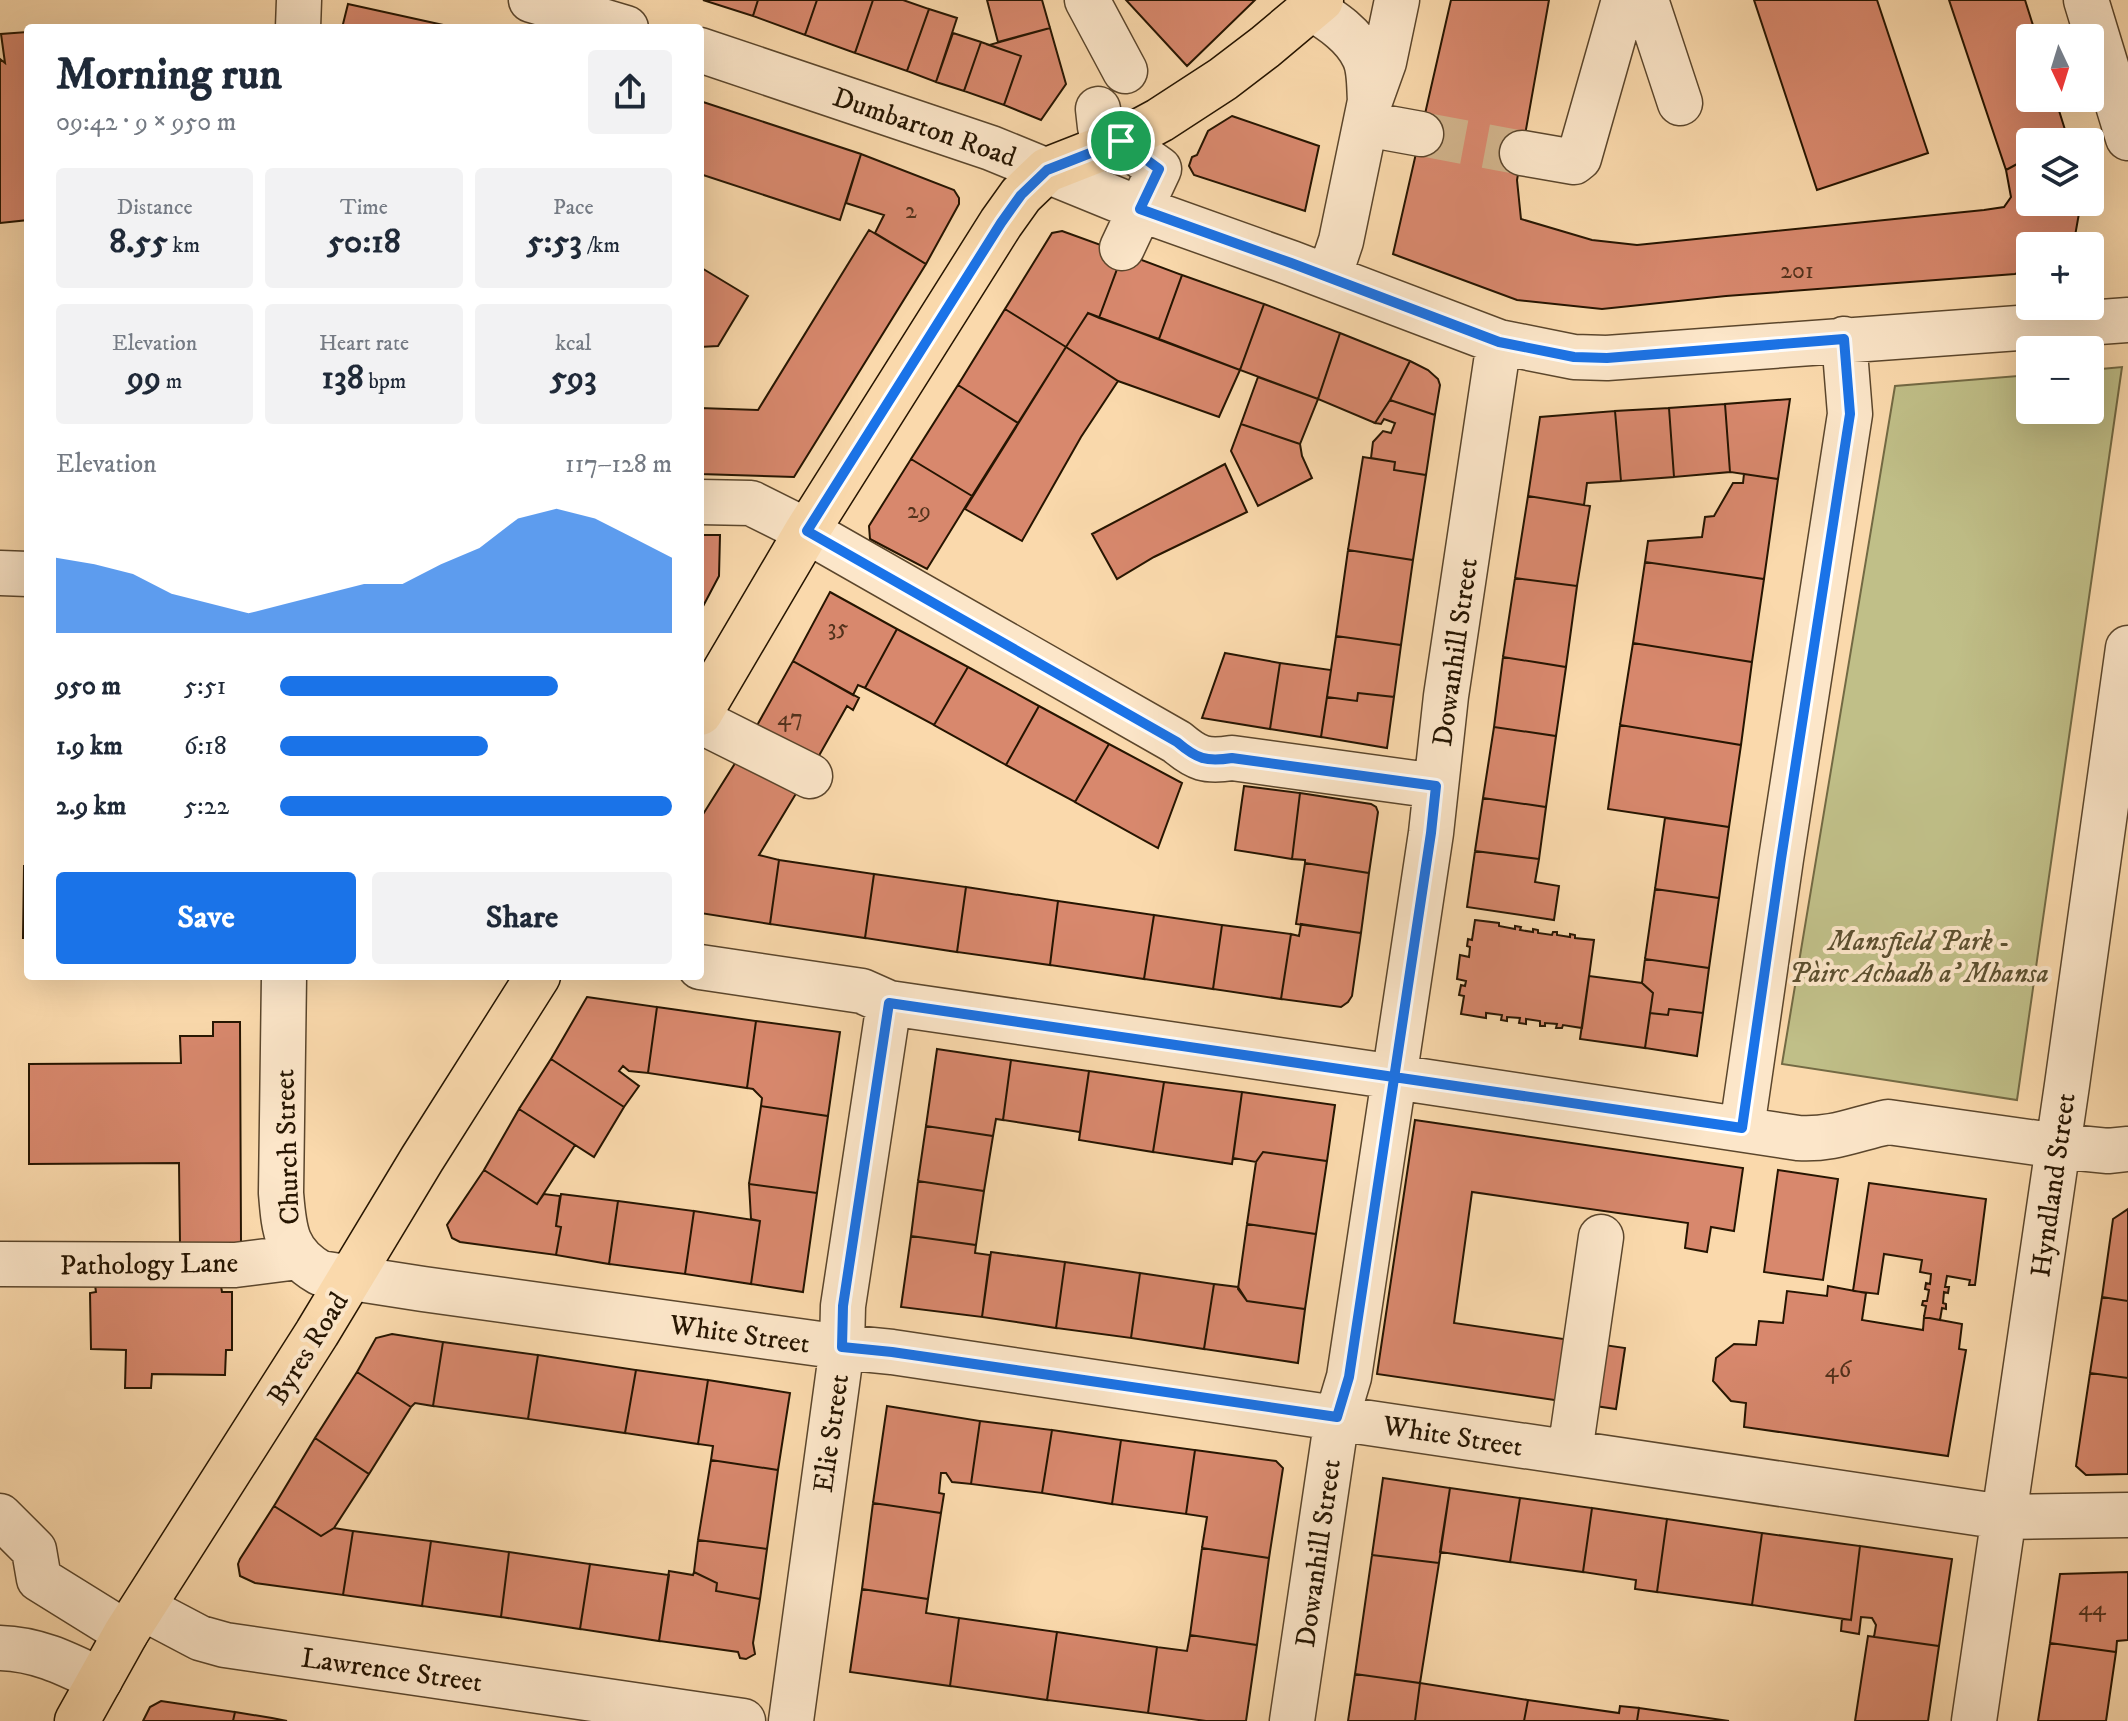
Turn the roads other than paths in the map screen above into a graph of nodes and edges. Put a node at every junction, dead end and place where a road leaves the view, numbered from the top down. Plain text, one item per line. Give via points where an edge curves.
1 (299, 0) edge
2 (531, 0) edge
3 (1087, 0) edge
4 (1397, 0) edge
5 (1624, 0) edge
6 (1646, 0) edge
7 (2086, 0) edge
8 (1317, 5) edge
9 (298, 24) edge
10 (612, 24) edge
11 (704, 51) edge
12 (1125, 71) dead end
13 (1680, 103) dead end
14 (1368, 113) junction
15 (1110, 125) junction
16 (1421, 134) tunnel mouth
17 (2128, 138) edge
18 (1522, 153) tunnel mouth
19 (1047, 170) junction
20 (1140, 209) junction
21 (1122, 248) dead end
22 (1329, 277) junction
23 (2128, 320) edge
24 (1844, 339) junction
25 (1499, 342) junction
26 (704, 502) edge
27 (807, 531) junction
28 (0, 573) edge
29 (24, 574) edge
30 (2128, 648) edge
31 (704, 706) edge
32 (704, 723) edge
33 (2120, 751) edge
34 (810, 776) dead end
35 (1436, 786) junction
36 (704, 968) edge
37 (284, 980) edge
38 (535, 980) edge
39 (889, 1003) junction
40 (1395, 1077) junction
41 (1742, 1128) junction
42 (2058, 1146) junction
43 (2128, 1149) edge
44 (1601, 1237) dead end
45 (298, 1257) junction
46 (0, 1264) edge
47 (350, 1279) junction
48 (842, 1347) junction
49 (1337, 1417) junction
50 (1570, 1452) junction
51 (2128, 1515) edge
52 (0, 1516) edge
53 (2003, 1517) junction
54 (135, 1620) junction
55 (0, 1648) edge
56 (100, 1680) junction
57 (77, 1721) edge
58 (743, 1721) edge
59 (791, 1721) edge
60 (1292, 1721) edge
61 (1974, 1721) edge

1 - 9 street
2 - 10 street
3 - 12 street
4 - 14 street
5 - 18 street via 1579,158 1574,162
6 - 13 street
7 - 17 street
8 - 14 street via 1365,58
8 - 15 main road via 1223,79 1160,120
11 - 19 street, Dumbarton Road
14 - 16 street
14 - 22 street
15 - 19 main road
15 - 20 street via 1159,169
19 - 20 street, Dumbarton Road
19 - 27 main road via 1001,223
20 - 21 street
20 - 22 street, Dumbarton Road
22 - 25 street, Dumbarton Road
23 - 24 street, Dumbarton Road
24 - 25 street, Dumbarton Road via 1607,358
24 - 41 street via 1850,414
25 - 35 street, Dowanhill Street
26 - 27 street via 751,503
27 - 31 main road
27 - 35 street via 1193,755
28 - 29 street
30 - 33 street, Hyndland Street
32 - 34 street
33 - 42 street, Hyndland Street
35 - 40 street, Dowanhill Street
36 - 39 street via 862,991
37 - 45 street, Church Street via 281,1193 284,1225
38 - 47 main road, Byres Road
39 - 40 street
39 - 48 street, Elie Street via 843,1306
40 - 41 street
40 - 49 street, Dowanhill Street via 1349,1377
41 - 42 street via 1820,1139 1888,1122
42 - 43 street
42 - 53 street, Hyndland Street
44 - 50 street
45 - 46 street, Pathology Lane via 235,1265
45 - 47 street, Church Street via 320,1273
47 - 48 street, White Street
47 - 54 main road, Byres Road
48 - 49 street, White Street
48 - 59 street, Elie Street
49 - 50 street, White Street
49 - 60 street, Dowanhill Street
50 - 53 street, White Street
51 - 53 street, White Street
52 - 54 street, Lawrence Street via 34,1550 39,1579
53 - 61 street, Hyndland Street
54 - 56 main road, Byres Road
54 - 58 street, Lawrence Street via 225,1645
55 - 56 street via 46,1655
56 - 57 main road, Byres Road

